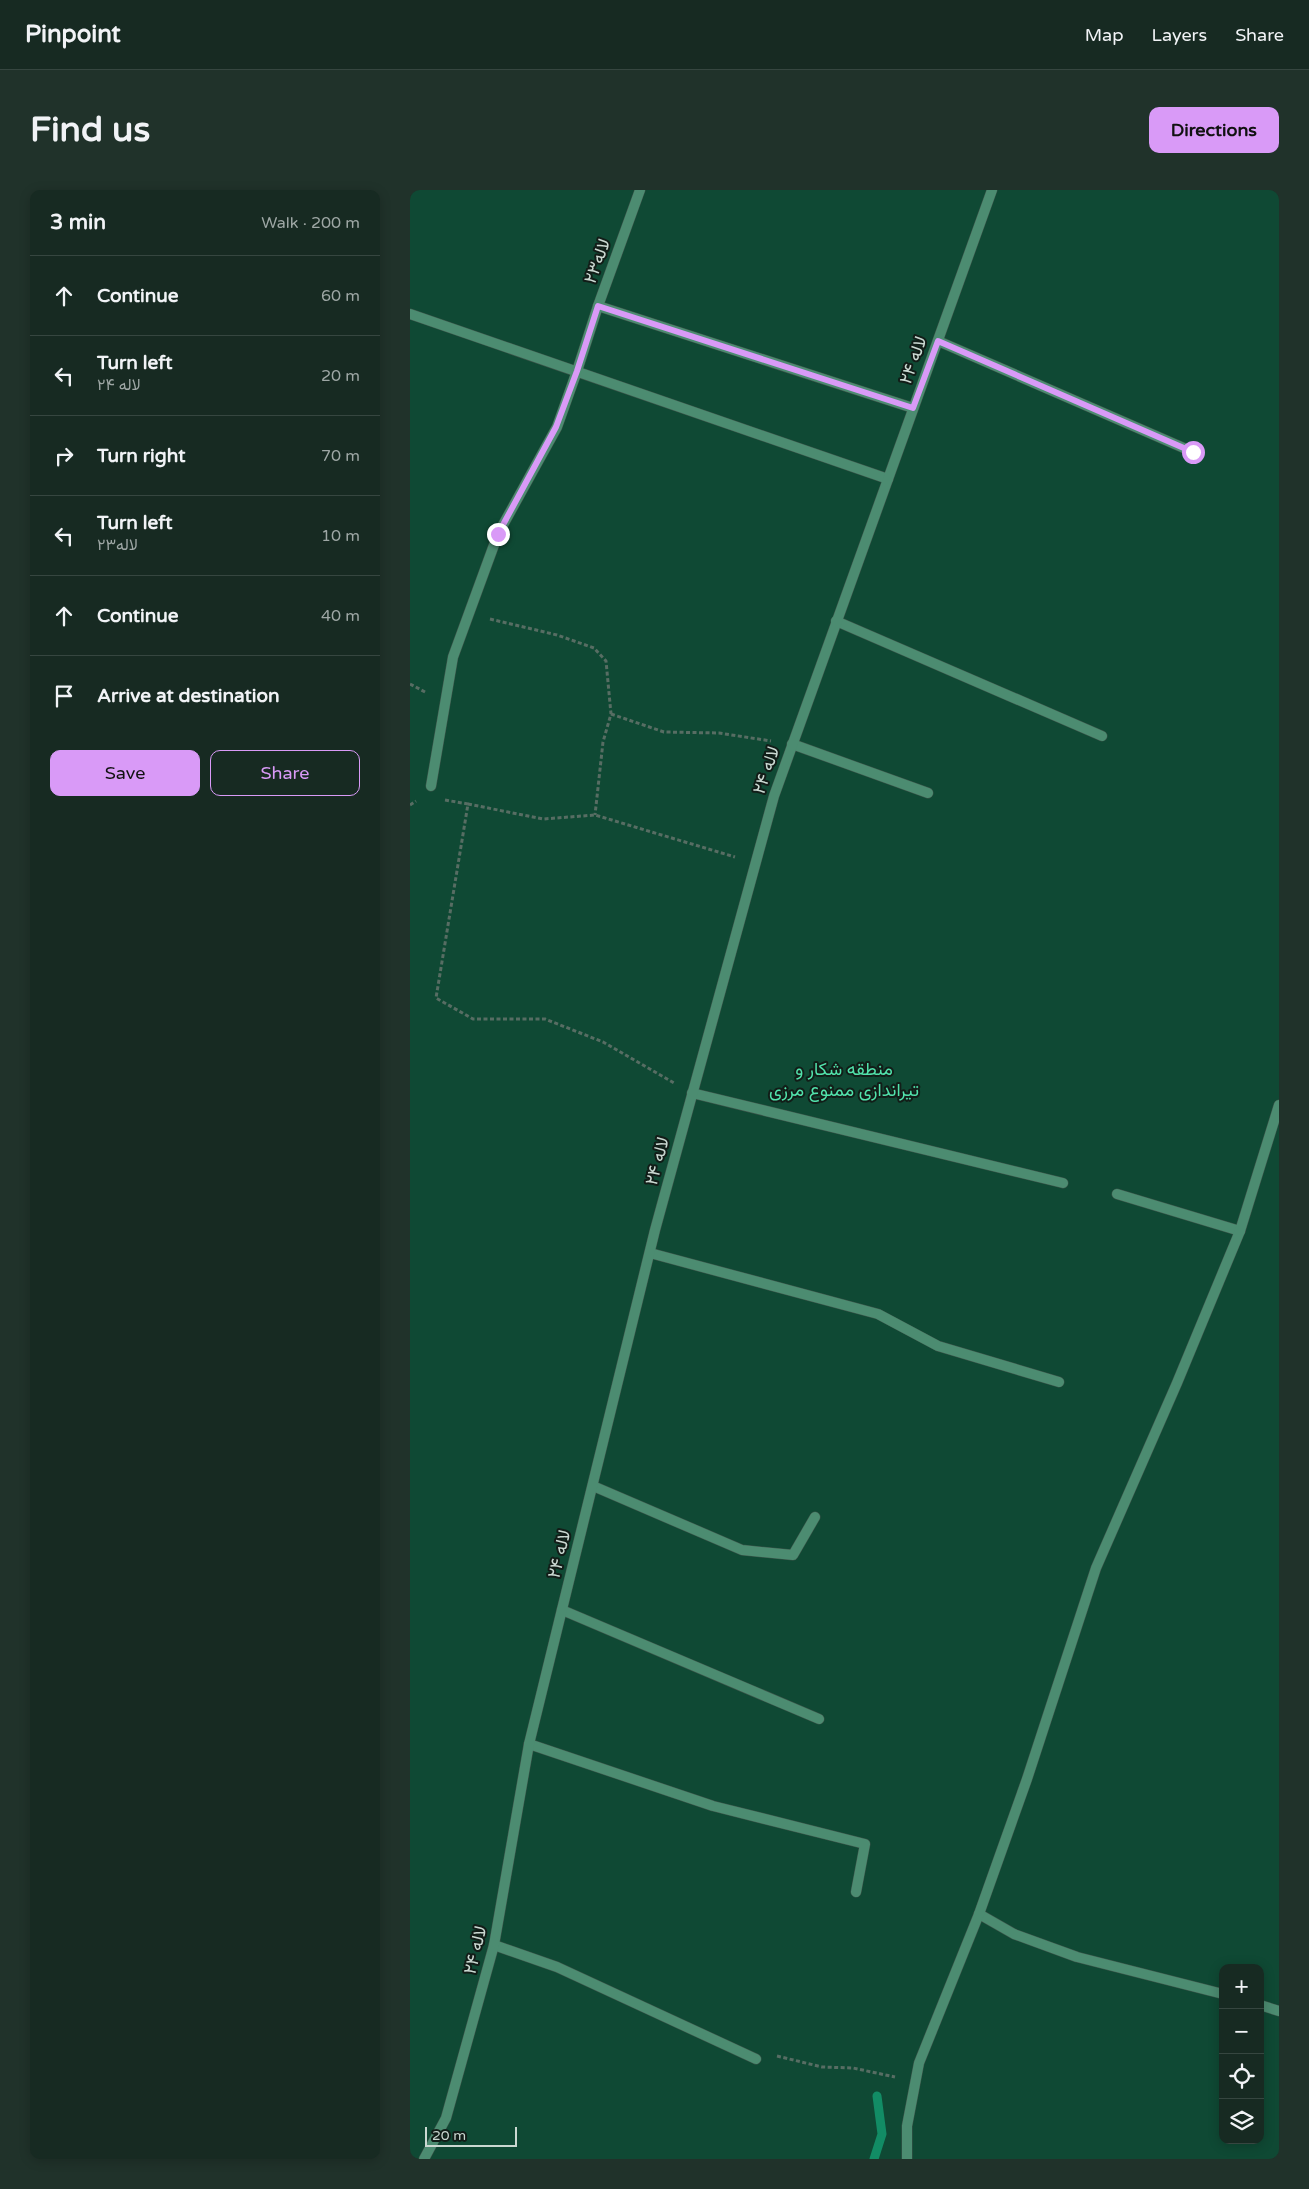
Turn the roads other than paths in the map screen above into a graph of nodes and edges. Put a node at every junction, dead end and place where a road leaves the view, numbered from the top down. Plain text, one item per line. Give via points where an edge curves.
1 (640, 190) edge
2 (992, 190) edge
3 (598, 306) junction
4 (410, 314) edge
5 (938, 341) junction
6 (577, 371) junction
7 (913, 408) junction
8 (1193, 452) dead end
9 (888, 479) junction
10 (836, 621) junction
11 (1102, 736) dead end
12 (792, 744) junction
13 (431, 786) road end
14 (928, 793) dead end
15 (692, 1093) junction
16 (1279, 1105) edge
17 (1063, 1183) dead end
18 (1117, 1194) dead end
19 (1240, 1231) junction
20 (650, 1253) junction
21 (1059, 1382) dead end
22 (593, 1486) junction
23 (815, 1517) dead end
24 (562, 1610) junction
25 (819, 1719) dead end
26 (530, 1744) junction
27 (856, 1892) dead end
28 (978, 1914) junction
29 (494, 1945) junction
30 (1219, 1993) edge
31 (1264, 2006) edge
32 (1279, 2011) edge
33 (756, 2060) road end
34 (424, 2159) edge
35 (907, 2159) edge

1 - 3 street, لاله۲۳
2 - 5 street, لاله ۲۴
3 - 6 street, لاله۲۳
3 - 7 street
4 - 6 street
5 - 7 street, لاله ۲۴
5 - 8 street
6 - 9 street
6 - 13 street, لاله۲۳ via 556,427 498,534 453,658
7 - 9 street, لاله ۲۴
9 - 10 street, لاله ۲۴
10 - 11 street
10 - 12 street, لاله ۲۴
12 - 14 street
12 - 15 street, لاله ۲۴ via 774,796
15 - 17 street
15 - 20 street, لاله ۲۴
16 - 19 street
18 - 19 street
19 - 28 street via 1096,1568 1027,1779
20 - 21 street via 878,1314 938,1346
20 - 22 street, لاله ۲۴
22 - 23 street via 742,1550 793,1555
22 - 24 street, لاله ۲۴
24 - 25 street
24 - 26 street, لاله ۲۴
26 - 27 street via 713,1806 865,1844
26 - 29 street, لاله ۲۴
28 - 30 street via 1014,1934 1077,1957
28 - 35 street via 919,2063 907,2126
29 - 33 street via 557,1967
29 - 34 street, لاله ۲۴ via 446,2118
31 - 32 street

